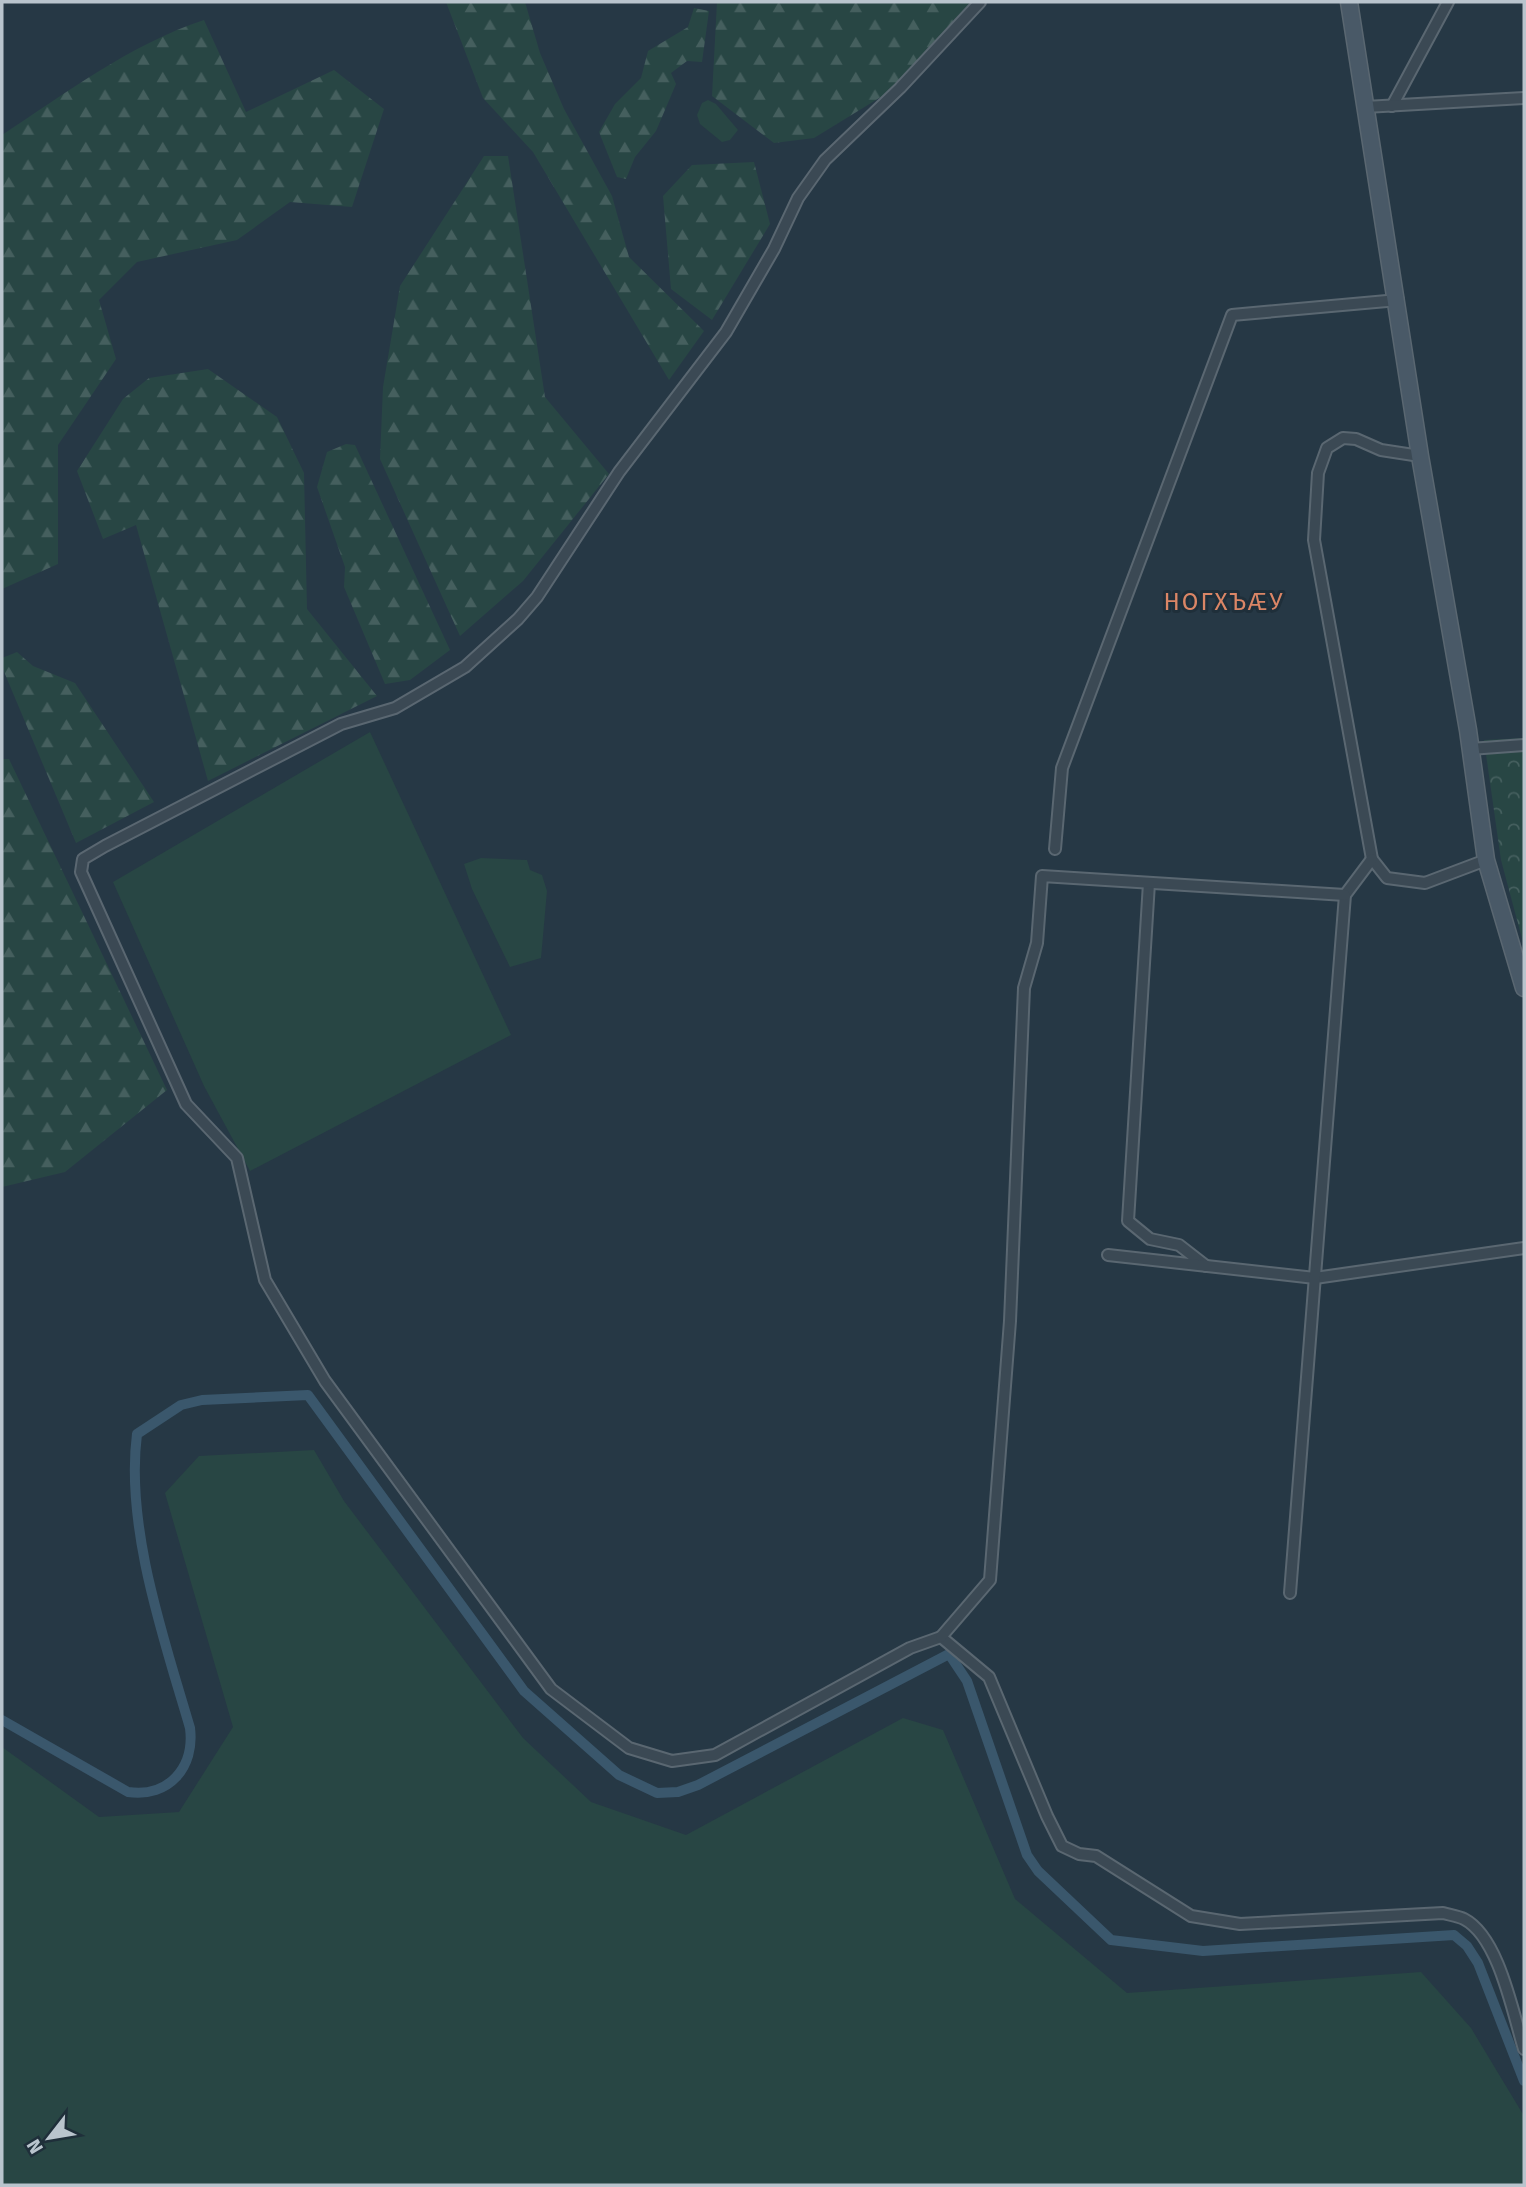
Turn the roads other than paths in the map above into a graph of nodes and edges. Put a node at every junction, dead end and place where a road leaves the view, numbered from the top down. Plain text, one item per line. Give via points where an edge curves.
1 (980, 2) edge
2 (1349, 2) edge
3 (1448, 2) edge
4 (1524, 97) edge
5 (1392, 106) junction
6 (1365, 107) junction
7 (1398, 300) junction
8 (1420, 456) junction
9 (1524, 745) edge
10 (1470, 749) junction
11 (1055, 849) dead end
12 (1372, 859) junction
13 (1486, 860) junction
14 (1149, 883) junction
15 (1345, 895) junction
16 (1524, 988) edge
17 (1524, 1248) edge
18 (1108, 1255) dead end
19 (1206, 1266) junction
20 (1315, 1278) junction
21 (1290, 1593) dead end
22 (941, 1637) junction
23 (1524, 2049) edge

1 - 22 street via 825,160 798,198 726,332 620,472 519,619 465,667 442,681 395,708 341,724 105,846 83,859 81,872 187,1104 237,1157 265,1280 325,1381 551,1689 629,1748 672,1761 715,1755 910,1648
2 - 6 main road
3 - 5 street
4 - 5 street
5 - 6 street
6 - 7 main road
7 - 8 main road
7 - 11 street via 1232,315 1062,768
8 - 10 main road
8 - 12 street via 1342,438 1327,448 1318,473 1314,540
9 - 10 street
10 - 13 main road
12 - 13 street via 1387,878 1424,883
12 - 15 street
13 - 16 main road
14 - 15 street
14 - 19 street via 1128,1221 1150,1239 1179,1245
14 - 22 street via 1042,876 1037,943 1024,988 1010,1321 990,1580
15 - 20 street
17 - 20 street
18 - 19 street
19 - 20 street
20 - 21 street
22 - 23 street via 989,1676 1062,1846 1096,1856 1191,1916 1207,1920 1240,1924 1443,1913 1465,1920 1482,1934 1498,1964

